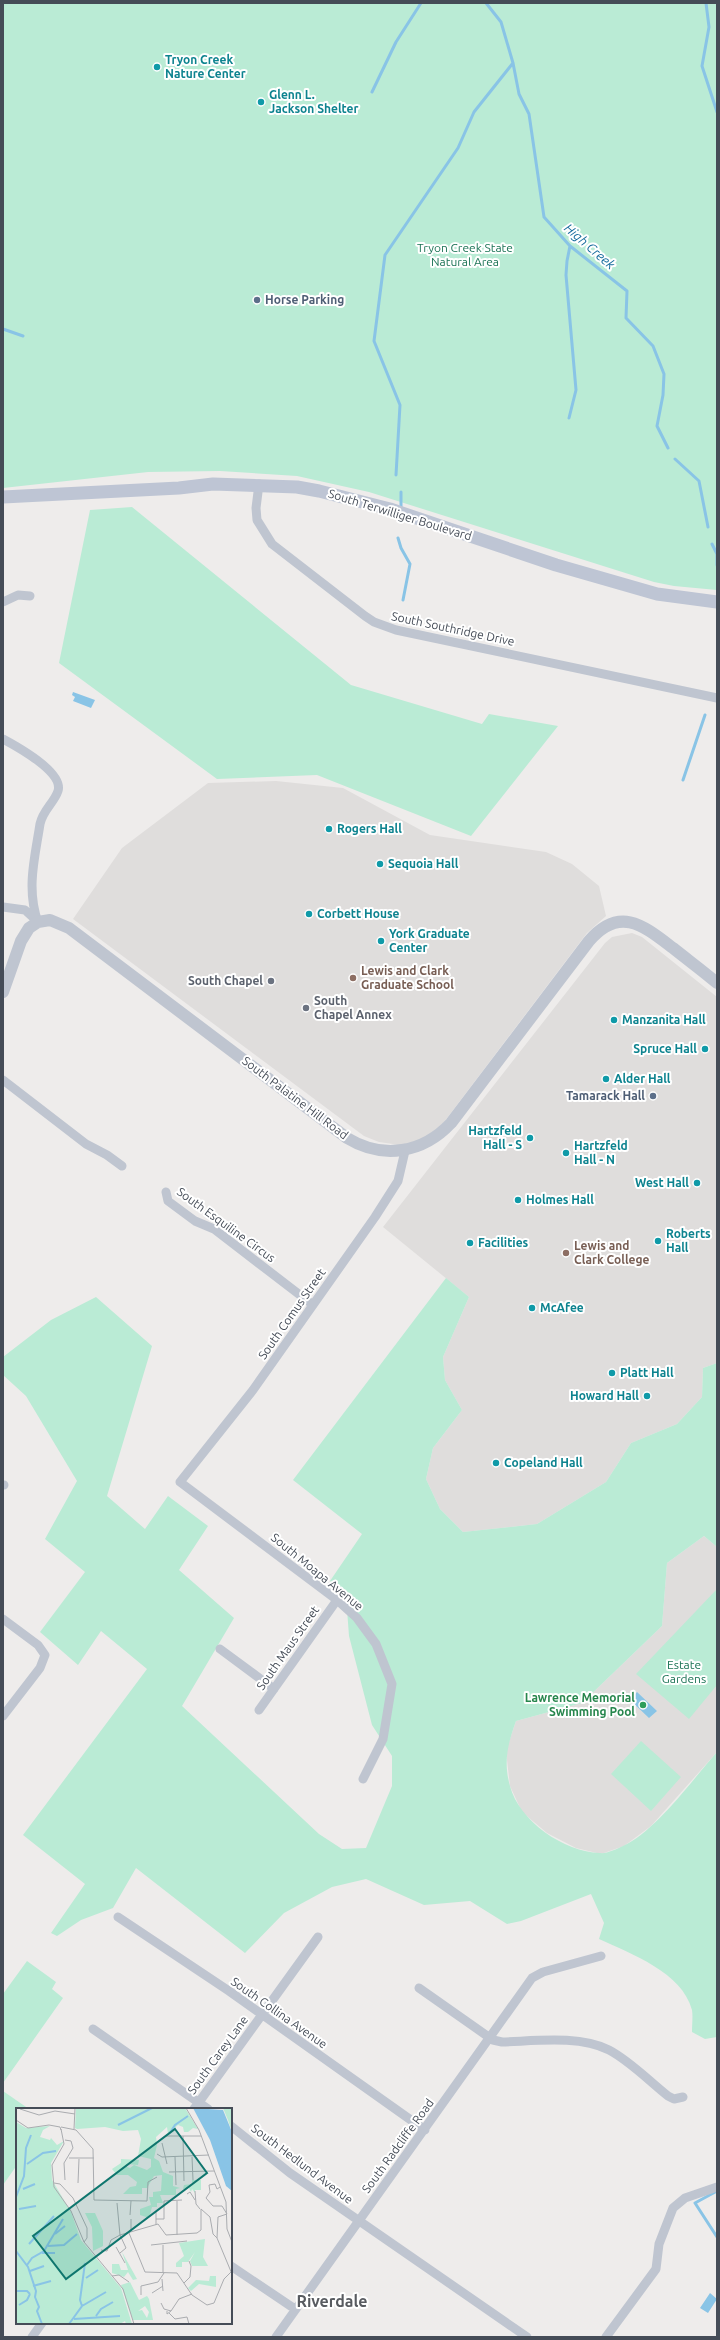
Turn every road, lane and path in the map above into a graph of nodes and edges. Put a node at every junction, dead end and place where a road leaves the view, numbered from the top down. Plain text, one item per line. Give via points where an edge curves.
1 (259, 484) junction
2 (3, 496) edge
3 (30, 596) dead end
4 (3, 602) edge
5 (717, 602) edge
6 (717, 698) edge
7 (3, 738) edge
8 (3, 907) edge
9 (38, 922) junction
10 (717, 983) edge
11 (3, 992) edge
12 (3, 1080) edge
13 (405, 1151) junction
14 (122, 1166) dead end
15 (166, 1192) dead end
16 (313, 1305) junction
17 (180, 1482) joint
18 (337, 1600) junction
19 (3, 1619) edge
20 (220, 1649) dead end
21 (274, 1689) junction
22 (259, 1710) dead end
23 (3, 1716) edge
24 (363, 1779) dead end
25 (118, 1917) dead end
26 (318, 1937) dead end
27 (601, 1956) dead end
28 (419, 1988) dead end
29 (263, 2016) junction
30 (93, 2029) dead end
31 (490, 2038) junction
32 (683, 2097) dead end
33 (196, 2106) edge
34 (232, 2127) edge
35 (425, 2130) junction
36 (717, 2187) edge
37 (360, 2220) junction
38 (232, 2267) edge
39 (295, 2310) junction
40 (41, 2324) edge
41 (32, 2337) edge
42 (276, 2337) edge
43 (527, 2337) edge
44 (606, 2337) edge

1 - 2 main road, South Terwilliger Boulevard via 213,484 179,488
1 - 5 main road, South Terwilliger Boulevard via 297,487 351,498 556,565 657,594
1 - 6 street, South Southridge Drive via 257,520 272,544 374,622 396,630
3 - 4 street via 18,595
7 - 9 street via 33,756 50,772 58,784 58,792 42,814 40,824 31,891 32,906
8 - 9 street via 25,910
9 - 11 street via 21,941
9 - 13 street, South Palatine Hill Road via 50,920 69,928 347,1138 374,1149
10 - 13 street, South Palatine Hill Road via 643,926 628,921 612,923 589,941 452,1123 429,1141
12 - 14 street via 86,1144
13 - 16 street, South Comus Street via 395,1188
15 - 16 street, South Esquiline Circus via 168,1201 195,1221 214,1229
16 - 17 street, South Comus Street via 253,1390
17 - 18 street, South Moapa Avenue
18 - 21 street, South Maus Street
18 - 24 street, South Moapa Avenue via 357,1618 376,1644 392,1684 382,1739
19 - 23 street via 38,1645 44,1655 40,1668
20 - 21 street
21 - 22 street, South Maus Street
25 - 29 street, South Collina Avenue
26 - 29 street, South Carey Lane
27 - 31 street, South Radcliffe Road via 543,1972 532,1978
28 - 31 street
29 - 33 street, South Carey Lane
29 - 35 street, South Collina Avenue
30 - 33 street
31 - 32 street via 502,2042 571,2042 602,2048 616,2055 671,2098
31 - 35 street, South Radcliffe Road
34 - 37 street, South Hedlund Avenue via 290,2173
35 - 37 street, South Radcliffe Road
36 - 44 street via 685,2198 673,2208 659,2244 656,2269
37 - 39 street, South Radcliffe Road
37 - 43 street
38 - 39 street
39 - 42 street, South Radcliffe Road
40 - 41 street

